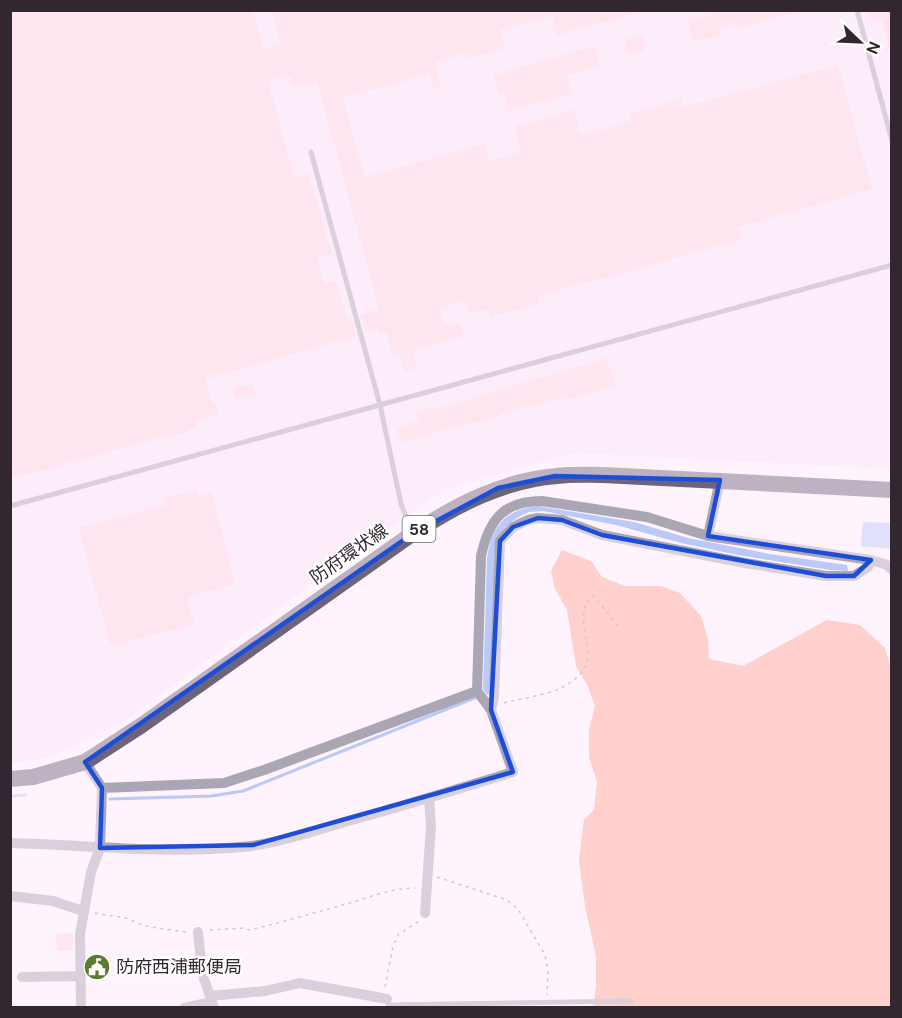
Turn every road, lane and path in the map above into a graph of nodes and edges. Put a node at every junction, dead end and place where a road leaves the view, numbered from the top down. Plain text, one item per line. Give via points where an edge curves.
1 (856, 10) edge
2 (891, 141) edge
3 (311, 152) dead end
4 (891, 265) edge
5 (380, 405) junction
6 (720, 480) junction
7 (891, 490) edge
8 (10, 506) edge
9 (412, 534) junction
10 (708, 536) junction
11 (871, 560) junction
12 (890, 567) edge
13 (618, 626) dead end
14 (477, 691) junction
15 (491, 708) junction
16 (85, 762) junction
17 (10, 780) edge
18 (102, 788) junction
19 (429, 798) junction
20 (10, 843) edge
21 (100, 848) junction
22 (428, 873) junction
23 (427, 888) junction
24 (10, 896) edge
25 (83, 911) junction
26 (425, 913) joint
27 (198, 932) junction
28 (80, 976) junction
29 (22, 977) dead end
30 (632, 1001) dead end
31 (212, 1002) edge
32 (388, 1002) junction
33 (547, 1002) junction
34 (81, 1008) edge
35 (184, 1008) edge

1 - 2 lane
3 - 5 lane
4 - 5 lane
5 - 8 lane
5 - 9 lane
6 - 7 main road, 防府環状線 / 58
6 - 9 main road, 防府環状線 / 58 via 555,476 498,488 463,503
6 - 10 street
9 - 16 main road, 防府環状線 / 58
10 - 11 street
10 - 14 street via 624,513 542,501 512,506 489,528 481,556
11 - 12 street
11 - 15 street via 855,576 826,576 602,535 562,520 528,520 500,541
13 - 15 path via 592,596 587,600 584,617 587,660 578,677 562,688
14 - 15 street
14 - 18 street via 224,783
15 - 19 street via 513,772
16 - 17 main road, 防府環状線 / 58
16 - 18 street
18 - 21 street
19 - 21 street via 253,845 195,850
19 - 22 street
20 - 21 street
21 - 25 street
22 - 23 street
22 - 33 path via 507,900 518,909 545,955
23 - 26 street
23 - 27 path via 403,888 250,930
24 - 25 street via 53,901
25 - 27 path via 157,928
25 - 28 street
26 - 32 path via 398,935 393,946 384,989
27 - 31 street via 202,973
28 - 29 street
28 - 34 street
30 - 33 lane
31 - 32 street via 300,983
31 - 35 street
32 - 33 lane

